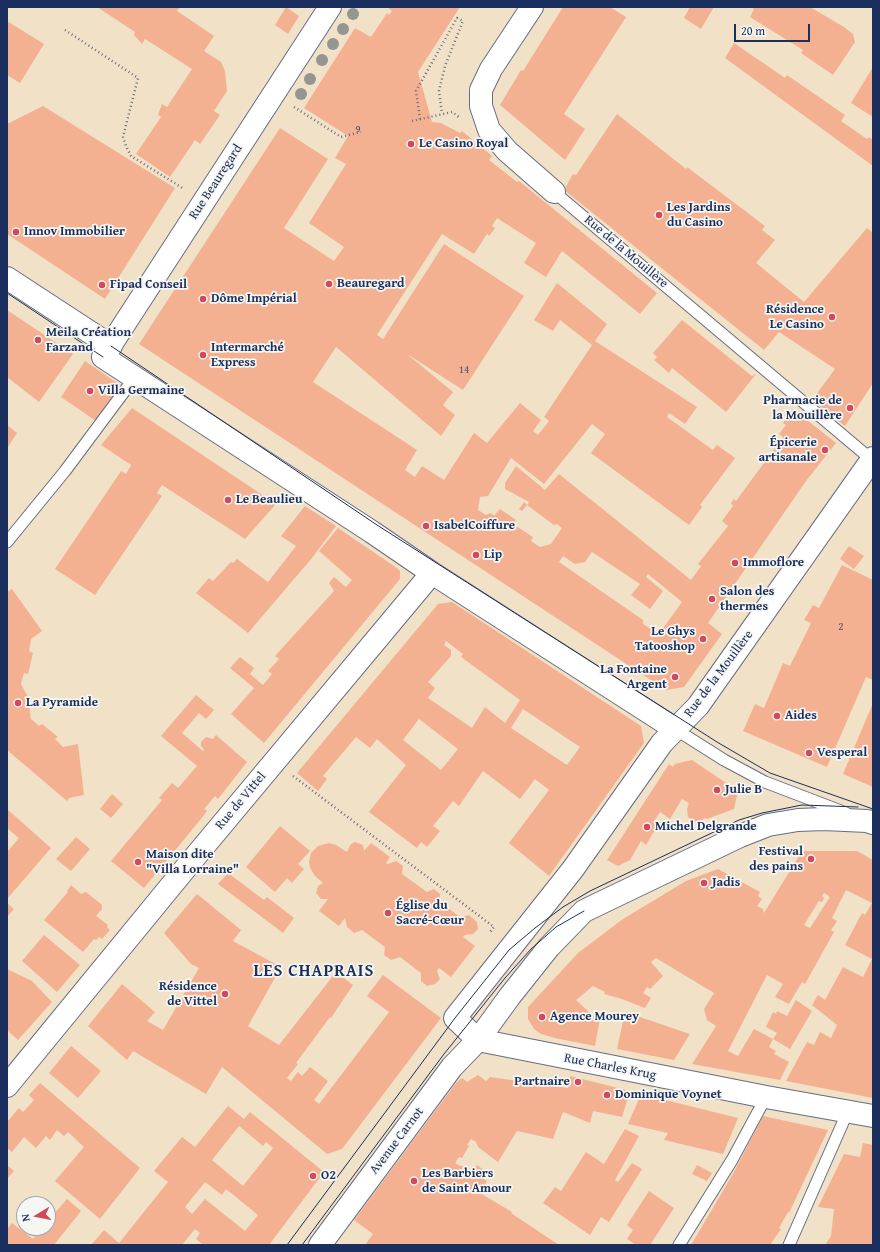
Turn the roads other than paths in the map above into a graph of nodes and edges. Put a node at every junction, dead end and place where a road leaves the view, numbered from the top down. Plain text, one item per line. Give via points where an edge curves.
1 (330, 7) edge
2 (532, 7) edge
3 (554, 192) joint
4 (7, 278) edge
5 (107, 351) junction
6 (135, 377) junction
7 (872, 459) edge
8 (7, 542) edge
9 (432, 573) junction
10 (675, 729) junction
11 (870, 822) edge
12 (478, 1040) junction
13 (7, 1086) edge
14 (766, 1097) junction
15 (848, 1111) junction
16 (873, 1116) edge
17 (320, 1245) edge
18 (679, 1245) edge
19 (789, 1245) edge

1 - 5 street, Rue Beauregard
2 - 3 street, Rue de la Mouillère via 491,69 481,90 481,106 489,130 502,146
3 - 7 lane, Rue de la Mouillère
4 - 5 street
5 - 6 street
6 - 8 lane via 65,471
6 - 9 street
7 - 10 street, Rue de la Mouillère via 698,706
9 - 10 street
9 - 13 street, Rue de Vittel
10 - 11 lane via 765,782
10 - 12 street, Rue de la Mouillère via 662,743 561,884 455,1018
11 - 12 street, Avenue Carnot via 798,820 768,825 584,911 550,947
12 - 14 street, Rue Charles Krug
12 - 17 street, Avenue Carnot via 452,1067
14 - 15 street, Rue Charles Krug
14 - 18 lane via 732,1160
15 - 16 street, Rue Charles Krug
15 - 19 lane

